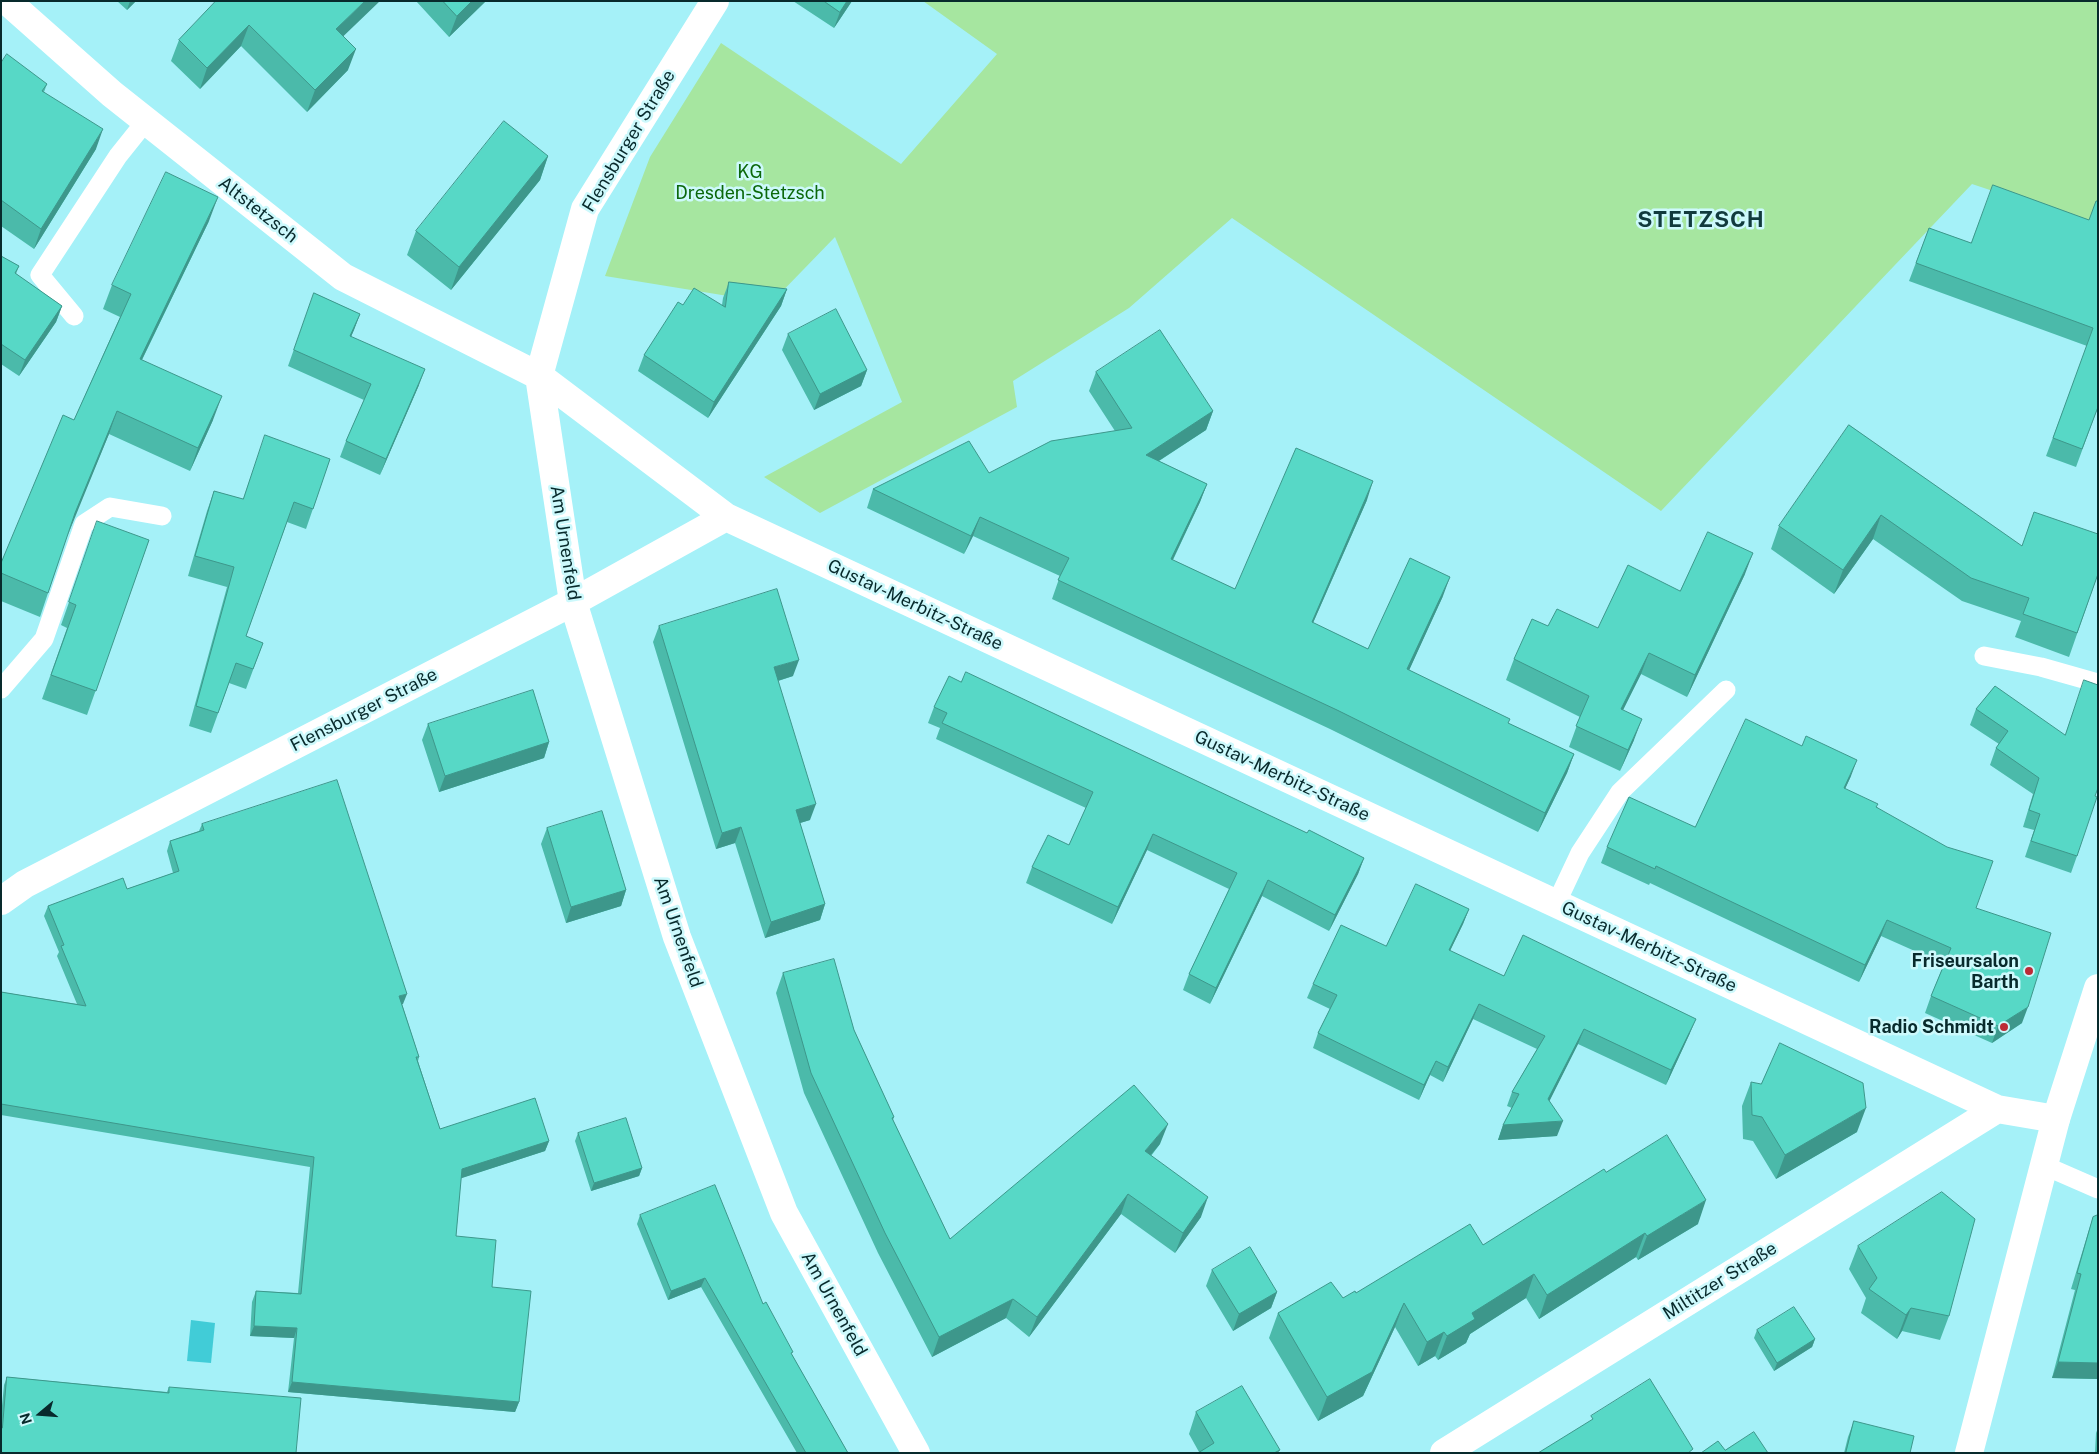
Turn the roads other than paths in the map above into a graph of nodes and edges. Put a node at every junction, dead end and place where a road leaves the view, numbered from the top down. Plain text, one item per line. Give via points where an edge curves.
1 (7, 1) edge
2 (714, 1) edge
3 (146, 121) junction
4 (74, 316) dead end
5 (538, 376) junction
6 (162, 516) dead end
7 (726, 517) junction
8 (573, 602) junction
9 (1984, 656) dead end
10 (2098, 683) edge
11 (1, 689) edge
12 (1726, 690) dead end
13 (1, 901) edge
14 (1556, 904) junction
15 (2098, 988) edge
16 (1997, 1109) junction
17 (2056, 1119) junction
18 (2043, 1165) junction
19 (2098, 1189) edge
20 (916, 1453) edge
21 (1444, 1453) edge
22 (1968, 1453) edge

1 - 3 street, Altstetzsch
2 - 5 street, Flensburger Straße via 585,209
3 - 4 lane via 118,156 40,275
3 - 5 street, Altstetzsch via 343,277
5 - 7 street, Gustav-Merbitz-Straße
5 - 8 street, Am Urnenfeld
6 - 11 lane via 110,507 84,524 44,639
7 - 8 street, Flensburger Straße
7 - 14 street, Gustav-Merbitz-Straße
8 - 13 street, Flensburger Straße via 25,884
8 - 20 street, Am Urnenfeld via 677,937 784,1213
9 - 10 lane
12 - 14 lane via 1620,792 1580,852
14 - 16 street, Gustav-Merbitz-Straße
15 - 17 street
16 - 17 street, Gustav-Merbitz-Straße
16 - 21 street, Miltitzer Straße
17 - 18 street
18 - 19 lane
18 - 22 street

